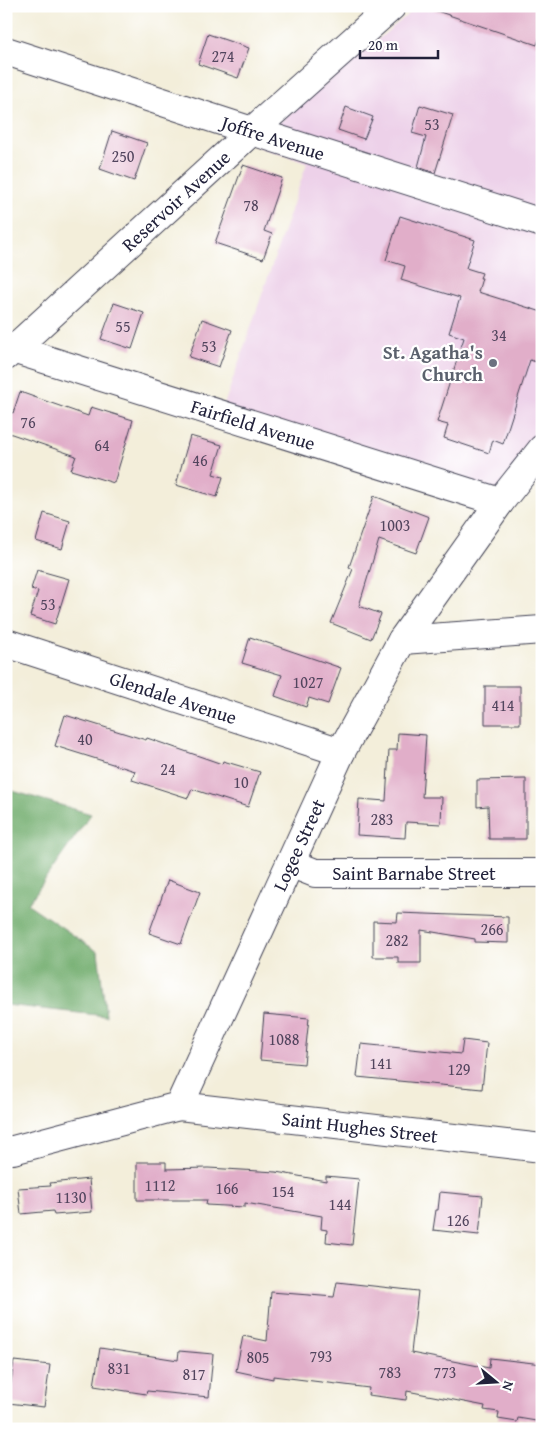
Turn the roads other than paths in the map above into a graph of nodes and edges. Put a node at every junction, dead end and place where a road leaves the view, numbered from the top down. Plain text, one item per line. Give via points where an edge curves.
1 (392, 6) edge
2 (6, 51) edge
3 (252, 131) junction
4 (542, 223) edge
5 (9, 351) edge
6 (542, 449) edge
7 (500, 502) junction
8 (542, 630) edge
9 (402, 640) junction
10 (6, 643) edge
11 (341, 752) junction
12 (290, 863) junction
13 (542, 873) edge
14 (179, 1106) junction
15 (542, 1148) edge
16 (6, 1150) edge

1 - 3 street, Reservoir Avenue
2 - 3 street, Joffre Avenue
3 - 4 street, Joffre Avenue
3 - 5 street, Reservoir Avenue
5 - 7 street, Fairfield Avenue
6 - 7 street, Logee Street
7 - 9 street, Logee Street
8 - 9 street
9 - 11 street, Logee Street
10 - 11 street, Glendale Avenue
11 - 12 street, Logee Street
12 - 13 street, Saint Barnabe Street via 315,873
12 - 14 street, Logee Street
14 - 15 street, Saint Hughes Street
14 - 16 street

